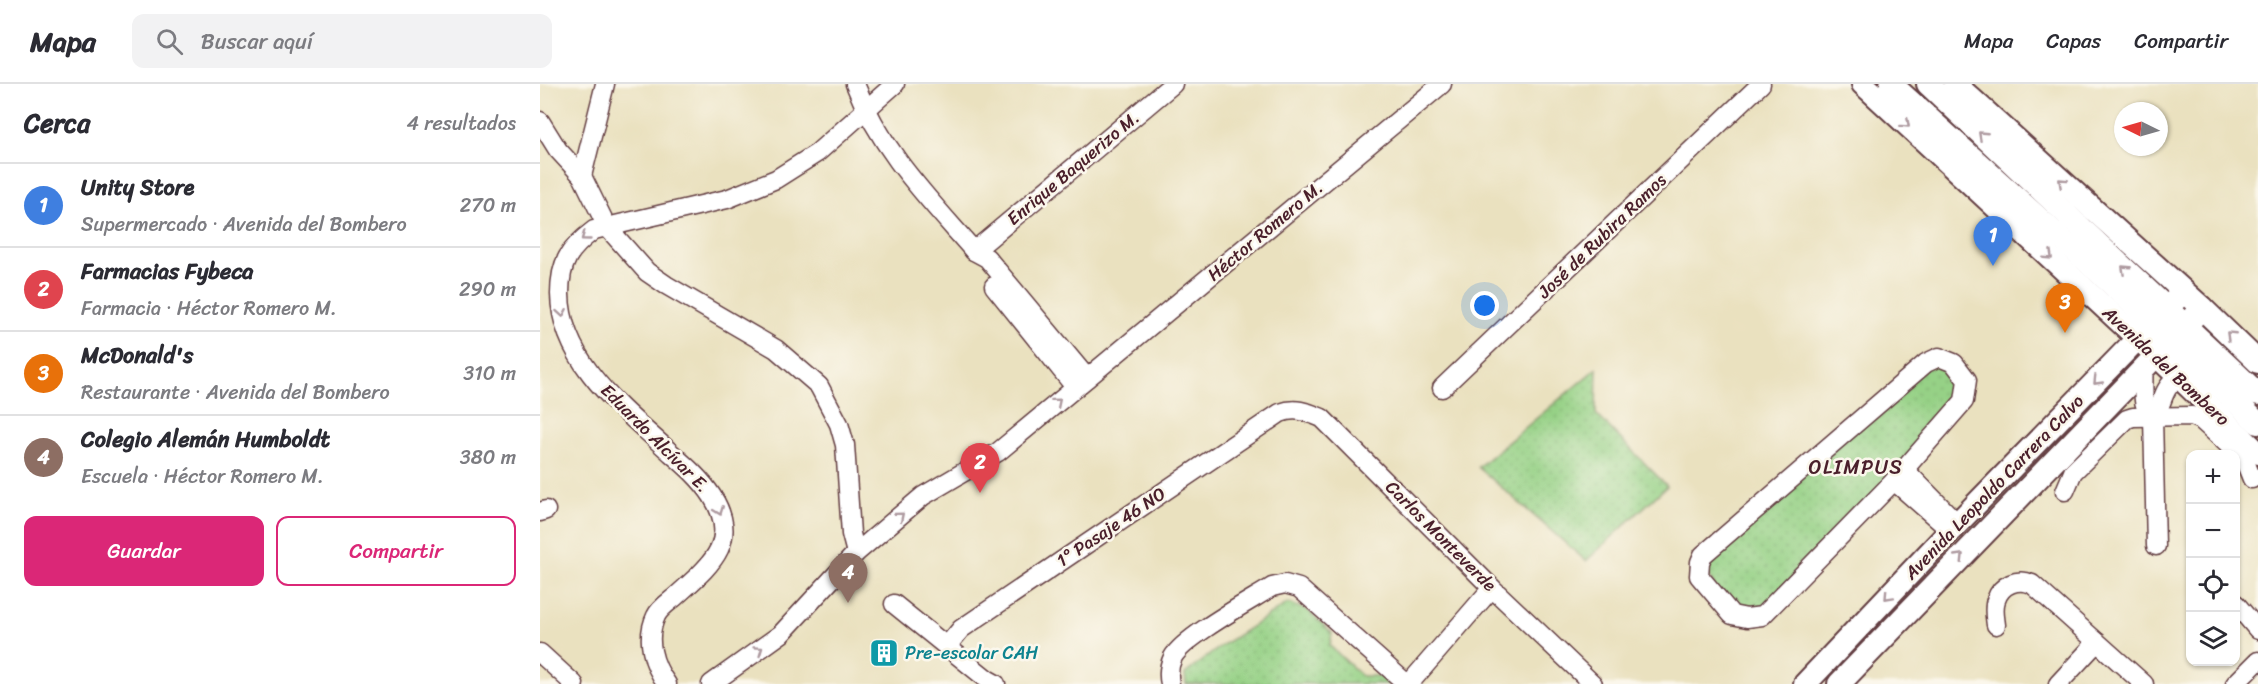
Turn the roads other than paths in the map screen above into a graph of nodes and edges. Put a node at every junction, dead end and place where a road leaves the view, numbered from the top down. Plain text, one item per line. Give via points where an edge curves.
1 (605, 84) edge
2 (855, 84) edge
3 (895, 84) edge
4 (1173, 84) edge
5 (1442, 84) edge
6 (1761, 84) edge
7 (1863, 84) edge
8 (1891, 84) edge
9 (1904, 84) edge
10 (1928, 84) edge
11 (1955, 84) edge
12 (865, 109) junction
13 (540, 121) edge
14 (582, 176) junction
15 (607, 227) junction
16 (974, 251) junction
17 (2183, 292) junction
18 (2202, 308) junction
19 (2153, 322) junction
20 (2166, 345) junction
21 (2258, 362) edge
22 (2178, 376) junction
23 (1081, 382) junction
24 (1442, 388) dead end
25 (2258, 394) edge
26 (1280, 413) joint
27 (2153, 417) junction
28 (2258, 418) edge
29 (2258, 423) edge
30 (2258, 453) edge
31 (1900, 476) junction
32 (2252, 480) dead end
33 (2066, 491) dead end
34 (1954, 527) junction
35 (2156, 546) dead end
36 (856, 553) junction
37 (1492, 588) junction
38 (894, 604) dead end
39 (2240, 610) edge
40 (1996, 625) dead end
41 (2258, 630) edge
42 (2097, 642) junction
43 (947, 646) junction
44 (540, 653) edge
45 (2258, 661) edge
46 (574, 684) edge
47 (667, 684) edge
48 (711, 684) edge
49 (996, 684) edge
50 (1170, 684) edge
51 (1408, 684) edge
52 (1593, 684) edge
53 (1805, 684) edge
54 (1839, 684) edge
55 (2058, 684) edge
56 (2144, 684) edge
57 (2235, 684) edge

1 - 14 street
2 - 12 street
3 - 12 street, Eduardo Alcívar E.
4 - 16 street, Enrique Baquerizo M.
5 - 23 street, Héctor Romero M.
6 - 24 street, José de Rubira Ramos
7 -> 19 main road, Avenida del Bombero
8 - 19 main road, Avenida del Bombero
9 - 19 main road
19 -> 10 main road, Avenida del Bombero
17 -> 11 main road
12 - 15 street, Eduardo Alcívar E. via 818,153 776,179 727,199
12 - 16 street via 900,167
13 - 14 street via 558,150
14 - 15 street
15 - 36 street via 647,272 776,348 819,386 845,445 851,534
15 -> 47 street, Eduardo Alcívar E. via 594,230 576,243 560,278 561,314 573,347 616,402 699,479 722,514 722,547 710,564 656,615 651,648
16 - 23 street via 987,258
17 - 18 main road
17 - 19 main road, Avenida Leopoldo Carrera Calvo
18 - 20 main road, Avenida Leopoldo Carrera Calvo
21 -> 18 main road
19 - 20 main road, Avenida del Bombero
19 - 20 main road, Avenida del Bombero
19 -> 34 main road, Avenida Leopoldo Carrera Calvo
20 - 22 main road, Avenida del Bombero
20 - 25 main road, Avenida del Bombero
20 - 27 street via 2145,408
20 - 28 main road
20 - 29 main road, Avenida del Bombero
54 -> 20 main road, Avenida Leopoldo Carrera Calvo
22 - 27 street via 2171,381
22 - 30 main road, Avenida del Bombero
36 -> 23 street, Héctor Romero M. via 923,496 998,452
26 - 37 street, Carlos Monteverde via 1291,409 1323,418
26 - 43 street, 1° Pasaje 46 NO via 961,629
27 - 32 street via 2192,416 2201,420 2244,459
27 - 33 street via 2127,419 2073,472
27 - 35 street
31 - 31 street via 1964,401 1967,380 1954,363 1939,357 1926,363 1703,555 1699,576 1732,615 1762,616
31 - 34 street
34 -> 53 main road, Avenida Leopoldo Carrera Calvo
48 -> 36 street, Héctor Romero M. via 781,634
37 - 51 street
37 - 52 street, Carlos Monteverde
38 - 43 street
39 - 41 street
40 - 42 street via 1994,608 2000,592 2014,581 2024,581
42 - 55 street
42 - 56 street
43 - 49 street
44 - 46 street
45 - 57 street
50 - 51 street via 1170,665 1185,642 1272,587 1285,584 1299,588

